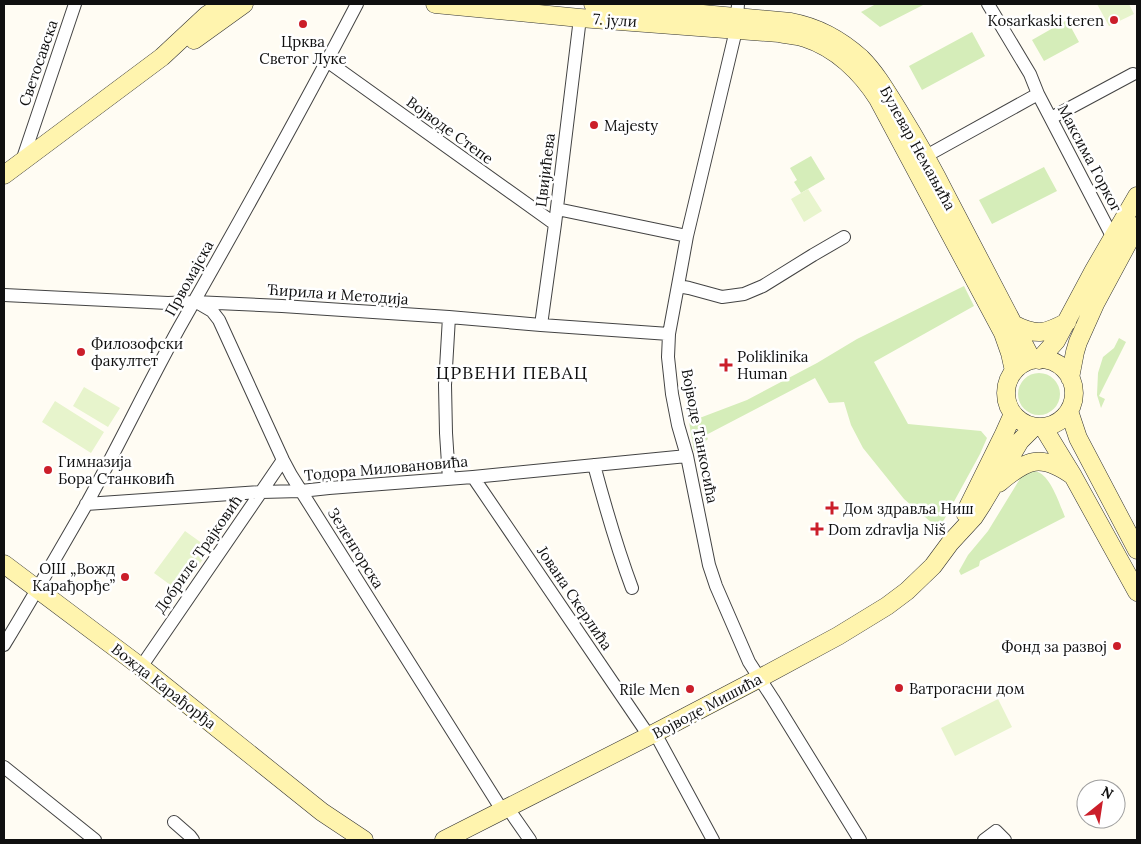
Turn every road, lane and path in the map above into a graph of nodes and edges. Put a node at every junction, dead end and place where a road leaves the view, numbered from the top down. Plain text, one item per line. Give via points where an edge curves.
1 (75, 4) edge
2 (224, 4) edge
3 (244, 4) edge
4 (357, 4) edge
5 (434, 4) edge
6 (593, 4) edge
7 (988, 4) edge
8 (209, 10) edge
9 (737, 17) edge
10 (580, 18) junction
11 (162, 57) junction
12 (327, 61) junction
13 (1133, 74) dead end
14 (1038, 94) junction
15 (1051, 118) junction
16 (926, 156) junction
17 (22, 161) junction
18 (4, 175) edge
19 (1137, 196) edge
20 (557, 209) junction
21 (555, 224) junction
22 (1137, 226) edge
23 (687, 236) junction
24 (844, 237) dead end
25 (1114, 238) junction
26 (678, 286) junction
27 (4, 295) edge
28 (194, 302) junction
29 (449, 317) junction
30 (1067, 322) junction
31 (1013, 324) junction
32 (541, 326) junction
33 (669, 334) junction
34 (1036, 360) junction
35 (1014, 371) junction
36 (1070, 378) junction
37 (1069, 411) junction
38 (1013, 414) junction
39 (1038, 427) junction
40 (687, 456) junction
41 (283, 460) junction
42 (594, 465) junction
43 (1073, 476) junction
44 (473, 478) junction
45 (449, 479) junction
46 (991, 490) junction
47 (301, 491) junction
48 (261, 492) junction
49 (86, 504) junction
50 (950, 542) junction
51 (1137, 550) edge
52 (4, 564) edge
53 (632, 588) dead end
54 (38, 589) junction
55 (1137, 592) edge
56 (4, 645) edge
57 (141, 667) junction
58 (760, 678) junction
59 (652, 735) junction
60 (4, 767) edge
61 (505, 809) junction
62 (322, 812) junction
63 (174, 822) dead end
64 (95, 840) edge
65 (193, 840) edge
66 (350, 840) edge
67 (364, 840) edge
68 (444, 840) edge
69 (530, 840) edge
70 (713, 840) edge
71 (860, 840) edge
72 (984, 840) edge
73 (1006, 840) edge

1 - 17 street, Светосавска
2 - 8 street
3 - 11 street via 198,38
4 - 12 street, Првомајска
5 - 10 street, 7. јули
6 - 9 street, 7. јули
7 - 14 street, Максима Горког via 1030,74
8 - 11 street
9 - 10 street, 7. јули
9 - 16 street, Булевар Немањића via 802,24 842,43 882,82
9 - 23 street, Војводе Танкосића
9 - 35 street, Булевар Немањића via 818,44 838,55 869,86 1003,333
10 - 20 street, Цвијићева
11 - 17 street
12 - 21 street, Војводе Степе
12 - 28 street, Првомајска
13 - 15 street
14 - 15 street, Максима Горког
14 - 16 street, Максима Горког
15 - 25 street, Максима Горког
16 - 31 street, Булевар Немањића
17 - 18 street
19 - 25 street
20 - 21 street, Цвијићева
20 - 23 street
21 - 32 street, Цвијићева
22 - 36 street via 1078,342
23 - 26 street, Војводе Танкосића
24 - 26 street via 744,294 722,297
25 - 30 street
26 - 33 street, Војводе Танкосића
27 - 28 street, Ћирила и Методија
28 - 29 street, Ћирила и Методија
28 - 41 street, Зеленгорска via 216,315
28 - 49 street, Првомајска
29 - 32 street, Ћирила и Методија
29 - 45 street via 445,385
30 - 31 street via 1042,332
30 - 34 street via 1052,346
31 - 34 street, Булевар Немањића
32 - 33 street, Ћирила и Методија
33 - 40 street, Војводе Танкосића via 672,394
34 - 35 street via 1022,364
34 - 36 street via 1055,363
35 - 38 street via 1006,396
36 - 37 street via 1074,397
37 - 39 street via 1053,425
37 - 51 street via 1078,438
38 - 39 street via 1022,422
38 - 50 street, Војводе Мишића
39 - 43 street
39 - 46 street, Војводе Мишића via 1020,441
40 - 42 street, Тодора Миловановића
40 - 58 street, Војводе Танкосића via 713,579 749,662
41 - 47 street, Зеленгорска
41 - 48 street, Добриле Трајковић
42 - 44 street, Тодора Миловановића
42 - 53 street
43 - 46 street via 1057,466 1030,463 1015,469
43 - 55 street
44 - 45 street, Тодора Миловановића
44 - 59 street, Јована Скерлића
45 - 47 street, Тодора Миловановића
46 - 50 street, Војводе Мишића via 974,517
47 - 48 street, Тодора Миловановића
47 - 61 street, Зеленгорска
48 - 49 street, Тодора Миловановића
48 - 57 street, Добриле Трајковић
49 - 54 street, Првомајска
50 - 58 street, Војводе Мишића via 933,566 887,606
52 - 54 street, Вожда Карађорђа
54 - 56 street, Првомајска
54 - 57 street, Вожда Карађорђа
57 - 62 street, Вожда Карађорђа
58 - 59 street, Војводе Мишића
58 - 71 street, Војводе Танкосића
59 - 61 street, Војводе Мишића
59 - 70 street, Јована Скерлића
60 - 64 street
61 - 68 street, Војводе Мишића
61 - 69 street, Зеленгорска
62 - 66 street, Вожда Карађорђа
62 - 67 street, Вожда Карађорђа
63 - 65 street
72 - 73 street via 996,831

